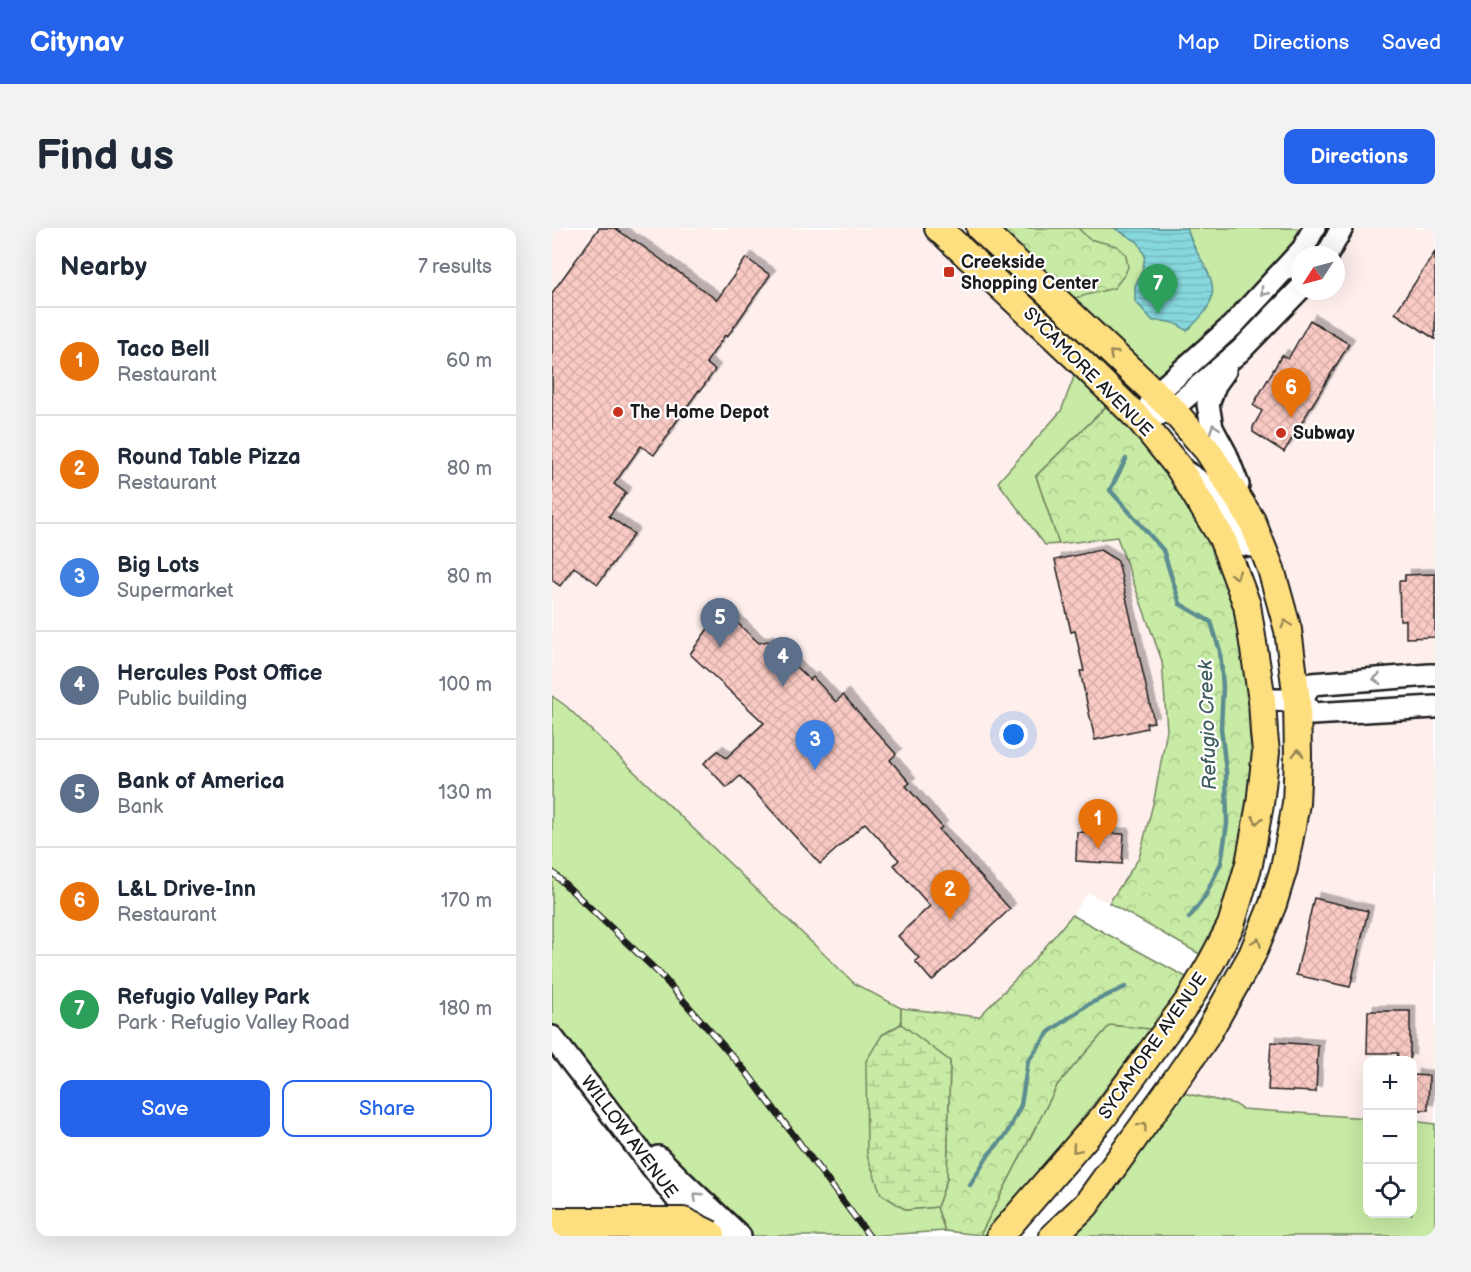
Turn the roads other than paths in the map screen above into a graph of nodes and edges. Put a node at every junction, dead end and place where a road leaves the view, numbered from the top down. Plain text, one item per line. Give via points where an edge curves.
1 (938, 228) edge
2 (980, 228) edge
3 (1314, 228) edge
4 (1342, 228) edge
5 (1332, 246) edge
6 (1291, 298) edge
7 (1240, 351) junction
8 (1164, 401) junction
9 (1141, 421) junction
10 (1179, 468) junction
11 (1252, 521) junction
12 (1262, 546) junction
13 (1435, 675) edge
14 (1262, 699) junction
15 (1300, 700) junction
16 (1435, 707) edge
17 (552, 1038) edge
18 (597, 1094) junction
19 (552, 1222) edge
20 (708, 1236) edge
21 (740, 1236) edge
22 (1000, 1236) edge
23 (1053, 1236) edge

1 - 9 main road, SYCAMORE AVENUE
8 -> 2 main road, SYCAMORE AVENUE
3 -> 8 street via 1303,249
4 - 5 street
6 - 7 street
7 - 8 street
11 -> 7 street via 1212,428 1208,404 1215,385
8 - 9 street
8 - 11 main road, SYCAMORE AVENUE via 1208,451
9 - 10 main road, SYCAMORE AVENUE
10 - 12 street via 1206,486 1240,541
10 -> 14 main road, SYCAMORE AVENUE via 1222,538 1247,605
11 - 12 main road, SYCAMORE AVENUE
15 -> 12 main road, SYCAMORE AVENUE via 1288,630
13 -> 15 street via 1311,684
14 - 15 street
14 -> 22 main road, SYCAMORE AVENUE via 1266,752 1260,804 1249,864 1231,925 1189,1000 1104,1116
15 - 16 street via 1312,714
23 -> 15 main road, SYCAMORE AVENUE via 1086,1205 1162,1100 1205,1038 1252,955 1276,895 1292,826
17 - 18 street, WILLOW AVENUE
18 - 20 street, WILLOW AVENUE
21 -> 18 street
19 - 20 highway, bridge via 683,1223

